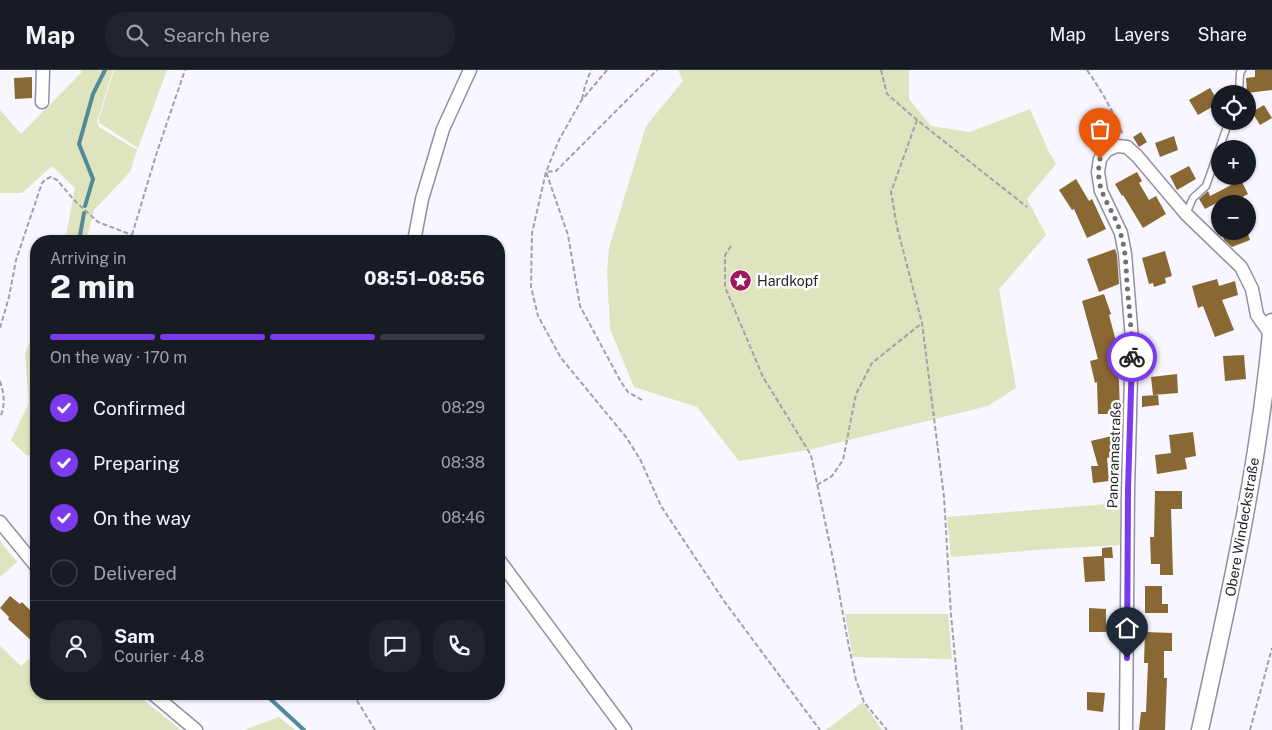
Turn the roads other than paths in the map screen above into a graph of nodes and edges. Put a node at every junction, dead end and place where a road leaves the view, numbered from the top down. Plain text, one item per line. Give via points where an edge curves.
1 (43, 70) edge
2 (470, 70) edge
3 (1242, 70) edge
4 (1239, 85) edge
5 (42, 102) dead end
6 (1227, 130) edge
7 (1186, 214) junction
8 (415, 235) edge
9 (1271, 328) edge
10 (0, 522) edge
11 (30, 559) edge
12 (505, 568) edge
13 (160, 700) edge
14 (196, 730) edge
15 (625, 730) edge
16 (1126, 730) edge
17 (1200, 730) edge

1 - 5 street
2 - 8 street via 443,129 422,199
3 - 4 lane
6 - 7 lane via 1206,186 1193,198
7 - 9 street via 1241,267 1252,288 1257,315
7 - 16 street, Panoramastraße via 1127,147 1107,150 1100,159 1101,191 1121,233 1125,254 1132,338
9 - 17 street, Obere Windeckstraße via 1252,477
10 - 11 street
12 - 15 street
13 - 14 street

